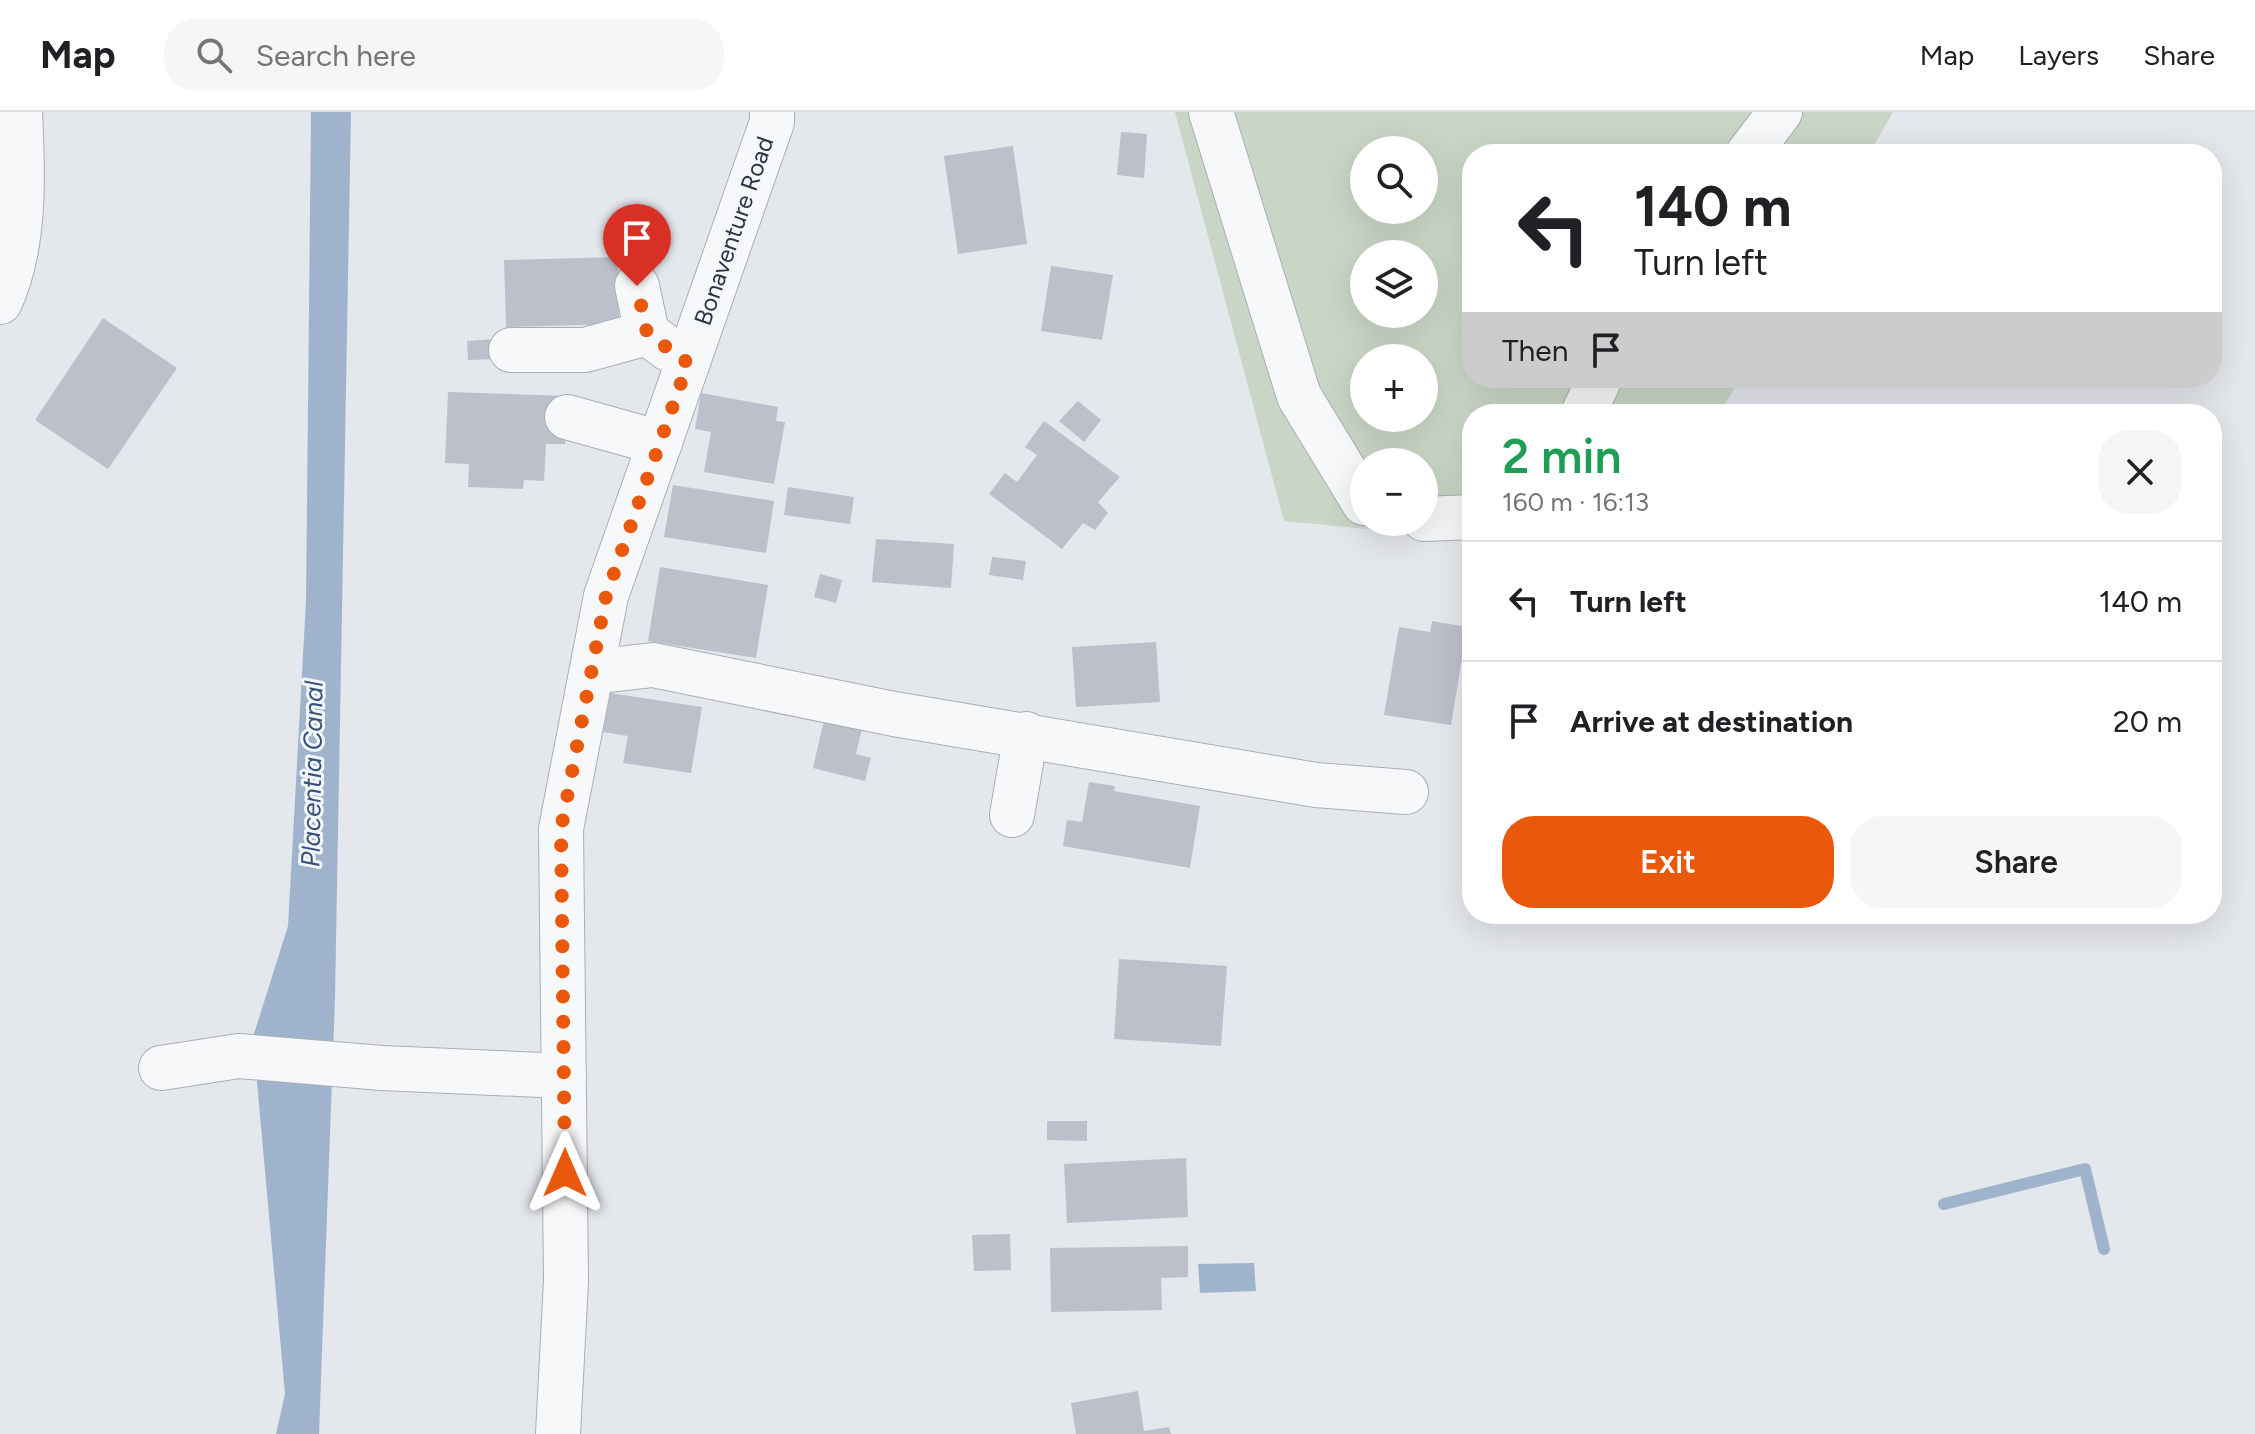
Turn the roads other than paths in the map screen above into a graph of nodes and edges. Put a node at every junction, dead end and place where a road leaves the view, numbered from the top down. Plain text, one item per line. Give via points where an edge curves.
1 (20, 112) edge
2 (772, 112) edge
3 (1211, 112) edge
4 (1780, 112) edge
5 (1756, 144) edge
6 (637, 286) dead end
7 (0, 302) edge
8 (647, 333) junction
9 (511, 350) dead end
10 (688, 363) junction
11 (567, 417) dead end
12 (660, 443) junction
13 (1350, 480) edge
14 (1462, 517) edge
15 (1438, 518) edge
16 (592, 672) junction
17 (1026, 734) junction
18 (1406, 792) dead end
19 (1012, 815) dead end
20 (161, 1068) dead end
21 (564, 1076) junction
22 (558, 1434) edge

1 - 7 street via 23,160 12,275
2 - 10 street, Bonaventure Road
3 - 13 street via 1299,396
4 - 5 street
6 - 8 street
8 - 9 street via 585,350
8 - 10 street
10 - 12 street, Bonaventure Road
11 - 12 street
12 - 16 street, Bonaventure Road via 606,596
14 - 15 street
16 - 17 street via 653,665
16 - 21 street, Bonaventure Road via 561,829
17 - 18 street via 1316,785
17 - 19 street
20 - 21 street via 239,1056
21 - 22 street, Bonaventure Road via 566,1281

